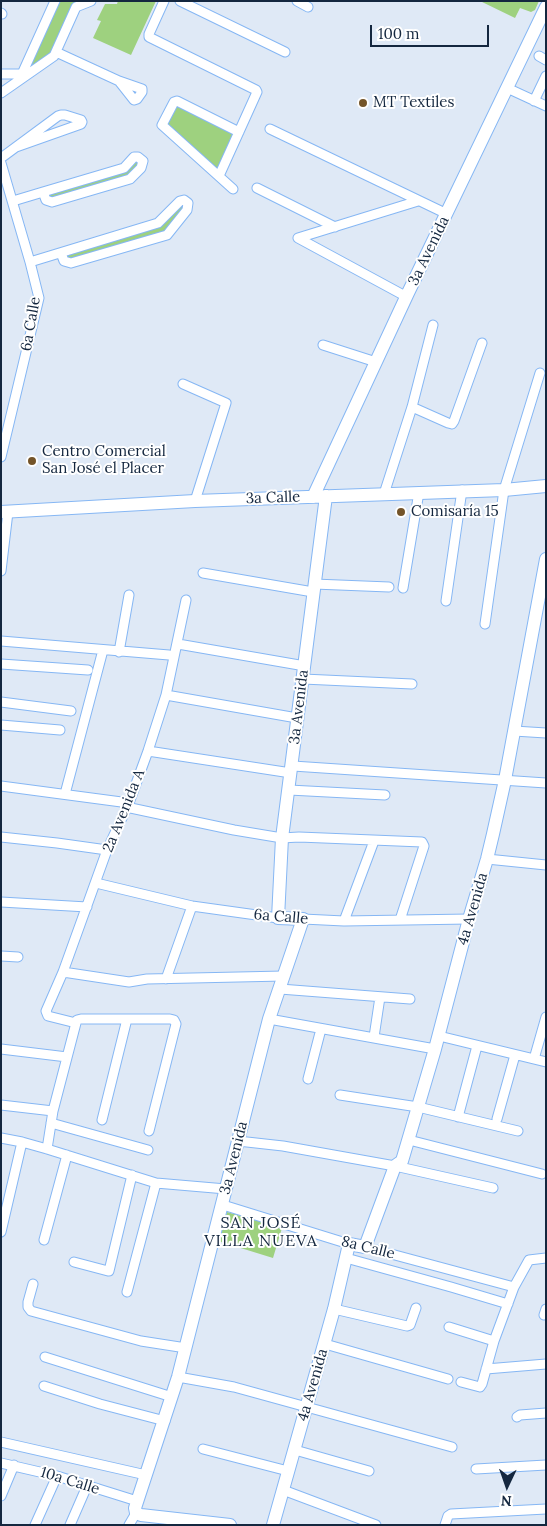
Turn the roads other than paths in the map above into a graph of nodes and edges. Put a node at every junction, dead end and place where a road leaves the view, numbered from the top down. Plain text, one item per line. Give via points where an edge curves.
1 (55, 1) edge
2 (91, 1) edge
3 (164, 1) edge
4 (180, 1) edge
5 (297, 1) edge
6 (308, 7) dead end
7 (546, 7) edge
8 (56, 52) junction
9 (285, 52) dead end
10 (1, 74) edge
11 (26, 74) junction
12 (546, 76) edge
13 (119, 81) dead end
14 (507, 88) junction
15 (1, 93) edge
16 (534, 101) junction
17 (546, 106) edge
18 (270, 129) dead end
19 (239, 132) junction
20 (16, 147) junction
21 (1, 158) edge
22 (1, 163) edge
23 (218, 176) junction
24 (257, 188) dead end
25 (233, 189) dead end
26 (5, 191) edge
27 (43, 192) junction
28 (13, 201) junction
29 (418, 201) junction
30 (447, 214) junction
31 (335, 227) junction
32 (61, 253) junction
33 (30, 262) junction
34 (407, 297) junction
35 (433, 326) dead end
36 (482, 343) dead end
37 (323, 346) dead end
38 (376, 362) junction
39 (540, 373) dead end
40 (183, 384) dead end
41 (412, 407) junction
42 (1, 457) edge
43 (546, 486) edge
44 (462, 490) junction
45 (504, 490) junction
46 (420, 492) junction
47 (384, 494) junction
48 (319, 496) junction
49 (195, 501) junction
50 (5, 512) edge
51 (546, 559) edge
52 (1, 571) edge
53 (203, 573) dead end
54 (390, 587) dead end
55 (314, 588) junction
56 (402, 588) dead end
57 (128, 595) dead end
58 (186, 600) dead end
59 (446, 601) dead end
60 (485, 624) dead end
61 (1, 641) edge
62 (178, 644) junction
63 (103, 650) junction
64 (119, 652) junction
65 (168, 656) dead end
66 (1, 664) edge
67 (304, 666) junction
68 (88, 670) dead end
69 (303, 679) junction
70 (412, 684) dead end
71 (166, 696) junction
72 (1, 702) edge
73 (71, 711) dead end
74 (297, 718) junction
75 (1, 724) edge
76 (60, 730) dead end
77 (514, 732) junction
78 (546, 734) edge
79 (148, 751) junction
80 (292, 769) junction
81 (505, 780) junction
82 (546, 783) edge
83 (1, 786) edge
84 (289, 790) junction
85 (65, 794) junction
86 (385, 795) dead end
87 (128, 805) junction
88 (1, 837) edge
89 (282, 838) junction
90 (374, 841) junction
91 (107, 850) junction
92 (487, 859) junction
93 (546, 865) edge
94 (96, 883) junction
95 (1, 902) edge
96 (192, 906) junction
97 (87, 907) junction
98 (278, 918) junction
99 (303, 919) junction
100 (469, 919) junction
101 (400, 920) junction
102 (344, 921) junction
103 (1, 956) edge
104 (18, 957) dead end
105 (63, 972) junction
106 (166, 979) junction
107 (282, 982) junction
108 (380, 997) junction
109 (410, 999) dead end
110 (546, 1016) edge
111 (127, 1019) junction
112 (269, 1019) junction
113 (76, 1023) junction
114 (321, 1029) junction
115 (439, 1036) junction
116 (374, 1038) junction
117 (477, 1046) junction
118 (1, 1049) edge
119 (435, 1049) junction
120 (515, 1055) junction
121 (67, 1056) junction
122 (534, 1059) junction
123 (546, 1062) edge
124 (308, 1079) dead end
125 (340, 1095) dead end
126 (1, 1105) edge
127 (418, 1106) junction
128 (53, 1111) junction
129 (458, 1116) junction
130 (497, 1118) dead end
131 (102, 1120) dead end
132 (51, 1122) junction
133 (148, 1130) dead end
134 (518, 1130) dead end
135 (1, 1138) edge
136 (408, 1140) junction
137 (238, 1141) junction
138 (22, 1142) junction
139 (47, 1149) junction
140 (148, 1150) dead end
141 (67, 1155) junction
142 (395, 1166) junction
143 (542, 1174) dead end
144 (132, 1175) junction
145 (156, 1183) junction
146 (493, 1188) dead end
147 (226, 1189) junction
148 (5, 1196) edge
149 (222, 1205) junction
150 (1, 1232) edge
151 (44, 1240) dead end
152 (349, 1244) junction
153 (365, 1247) junction
154 (346, 1258) junction
155 (546, 1258) edge
156 (74, 1262) dead end
157 (33, 1284) dead end
158 (514, 1287) junction
159 (127, 1292) dead end
160 (508, 1304) junction
161 (416, 1308) dead end
162 (334, 1309) junction
163 (449, 1327) dead end
164 (494, 1341) junction
165 (325, 1344) junction
166 (186, 1348) junction
167 (46, 1356) dead end
168 (546, 1364) edge
169 (486, 1369) junction
170 (178, 1377) junction
171 (448, 1379) dead end
172 (460, 1382) dead end
173 (44, 1386) dead end
174 (172, 1397) junction
175 (307, 1408) junction
176 (546, 1414) edge
177 (517, 1417) dead end
178 (164, 1421) junction
179 (1, 1442) edge
180 (452, 1447) dead end
181 (203, 1449) dead end
182 (295, 1450) junction
183 (1, 1463) edge
184 (14, 1465) junction
185 (546, 1465) edge
186 (476, 1469) dead end
187 (288, 1471) junction
188 (370, 1471) dead end
189 (146, 1475) junction
190 (57, 1476) junction
191 (87, 1486) junction
192 (283, 1490) junction
193 (1, 1496) edge
194 (137, 1507) junction
195 (546, 1509) edge
196 (35, 1525) edge
197 (70, 1525) edge
198 (129, 1525) edge
199 (230, 1525) edge
200 (273, 1525) edge
201 (376, 1525) edge
202 (445, 1525) edge

1 - 11 street
2 - 8 street via 76,6
3 - 19 street via 149,37 256,90
4 - 9 street
5 - 6 street
7 - 14 street, 3a Avenida
8 - 11 street
8 - 13 street
10 - 11 street
11 - 15 street
12 - 16 street
14 - 16 street
14 - 30 street, 3a Avenida
16 - 17 street
18 - 29 street
19 - 23 street
19 - 23 street via 177,101 163,122 164,127
20 - 20 street via 61,115 82,122 81,124
20 - 21 street
22 - 26 street, 6a Calle
23 - 25 street
24 - 31 street
26 - 28 street, 6a Calle
27 - 27 street via 124,168 134,157 143,161 130,179 52,202 46,200
27 - 28 street
28 - 33 street, 6a Calle
29 - 30 street
29 - 31 street
30 - 34 street, 3a Avenida
31 - 34 street via 298,238
32 - 32 street via 158,223 180,201 188,203 188,209 167,235 71,263 64,261
32 - 33 street
33 - 42 street, 6a Calle via 39,294 38,303
34 - 38 street, 3a Avenida
35 - 41 street
36 - 41 street via 452,424
37 - 38 street
38 - 48 street, 3a Avenida
39 - 45 street
40 - 49 street via 226,403
41 - 47 street
43 - 45 street, 3a Calle
44 - 45 street, 3a Calle
44 - 46 street, 3a Calle
44 - 59 street
45 - 60 street
46 - 47 street, 3a Calle
46 - 56 street
47 - 48 street, 3a Calle
48 - 49 street, 3a Calle
48 - 55 street, 3a Avenida
49 - 50 street, 3a Calle
50 - 52 street
51 - 77 street, 4a Avenida
53 - 55 street
54 - 55 street
55 - 67 street, 3a Avenida
57 - 64 street
58 - 62 street, 2a Avenida A
61 - 63 street
62 - 67 street
62 - 71 street, 2a Avenida A
63 - 64 street
63 - 85 street
64 - 65 street
66 - 68 street
67 - 69 street, 3a Avenida
69 - 70 street
69 - 74 street, 3a Avenida
71 - 74 street
71 - 79 street, 2a Avenida A
72 - 73 street
74 - 80 street, 3a Avenida
75 - 76 street
77 - 78 street
77 - 81 street, 4a Avenida
79 - 80 street
79 - 87 street, 2a Avenida A
80 - 81 street
80 - 84 street, 3a Avenida
81 - 82 street
81 - 92 street, 4a Avenida
83 - 85 street
84 - 86 street
84 - 89 street, 3a Avenida
85 - 87 street
87 - 89 street
87 - 91 street, 2a Avenida A
88 - 91 street
89 - 90 street
89 - 98 street, 3a Avenida
90 - 101 street via 422,842 424,846
90 - 102 street
91 - 94 street, 2a Avenida A
92 - 93 street
92 - 100 street, 4a Avenida
94 - 96 street, 6a Calle
94 - 97 street, 2a Avenida A
95 - 97 street
96 - 98 street, 6a Calle
96 - 106 street
97 - 105 street, 2a Avenida A
98 - 99 street, 6a Calle
99 - 102 street, 6a Calle
99 - 107 street, 3a Avenida
100 - 101 street, 6a Calle
100 - 115 street, 4a Avenida
101 - 102 street, 6a Calle
103 - 104 street
105 - 106 street via 129,982
105 - 113 street, 2a Avenida A via 46,1011 48,1016
106 - 107 street
107 - 108 street
107 - 112 street, 3a Avenida
108 - 109 street
108 - 116 street
110 - 122 street
111 - 113 street via 81,1019
111 - 131 street
111 - 133 street via 170,1019 176,1024
112 - 114 street
112 - 137 street, 3a Avenida
113 - 121 street
114 - 116 street
114 - 124 street
115 - 117 street
115 - 119 street, 4a Avenida
116 - 119 street
117 - 120 street
117 - 129 street
118 - 121 street
119 - 127 street, 4a Avenida
120 - 122 street
120 - 130 street
121 - 128 street
122 - 123 street
125 - 127 street
126 - 128 street
127 - 129 street
127 - 136 street, 4a Avenida
128 - 132 street
129 - 134 street
132 - 139 street
132 - 140 street
135 - 138 street
136 - 142 street, 4a Avenida via 402,1161
136 - 143 street
137 - 142 street
137 - 147 street, 3a Avenida
138 - 139 street
138 - 148 street
139 - 141 street
141 - 144 street
141 - 151 street
142 - 146 street
142 - 153 street, 4a Avenida
144 - 145 street
144 - 156 street via 109,1271
145 - 147 street
145 - 159 street
147 - 149 street, 3a Avenida
148 - 150 street
149 - 152 street, 8a Calle
149 - 166 street, 3a Avenida
152 - 153 street, 8a Calle
152 - 154 street, 4a Avenida
153 - 158 street, 8a Calle
154 - 160 street
154 - 162 street, 4a Avenida
155 - 158 street via 529,1260
157 - 166 street via 28,1302 31,1310 141,1342
158 - 160 street
160 - 164 street
161 - 162 street via 409,1326
162 - 165 street, 4a Avenida
163 - 164 street
164 - 169 street
165 - 171 street
165 - 175 street, 4a Avenida
166 - 170 street, 3a Avenida
167 - 174 street
168 - 169 street
169 - 172 street via 480,1387
170 - 174 street, 3a Avenida
170 - 175 street via 234,1387
173 - 178 street
174 - 178 street, 3a Avenida
175 - 180 street
175 - 182 street, 4a Avenida
176 - 177 street
178 - 189 street, 3a Avenida
179 - 189 street
181 - 187 street
182 - 187 street, 4a Avenida
182 - 188 street
183 - 184 street, 10a Calle
184 - 190 street, 10a Calle
184 - 193 street
185 - 186 street
187 - 192 street, 4a Avenida
189 - 194 street, 3a Avenida
190 - 191 street, 10a Calle
190 - 196 street
191 - 194 street, 10a Calle
191 - 197 street
192 - 200 street, 4a Avenida
192 - 201 street
194 - 198 street
194 - 199 street, 10a Calle via 141,1515
195 - 202 street via 451,1514

